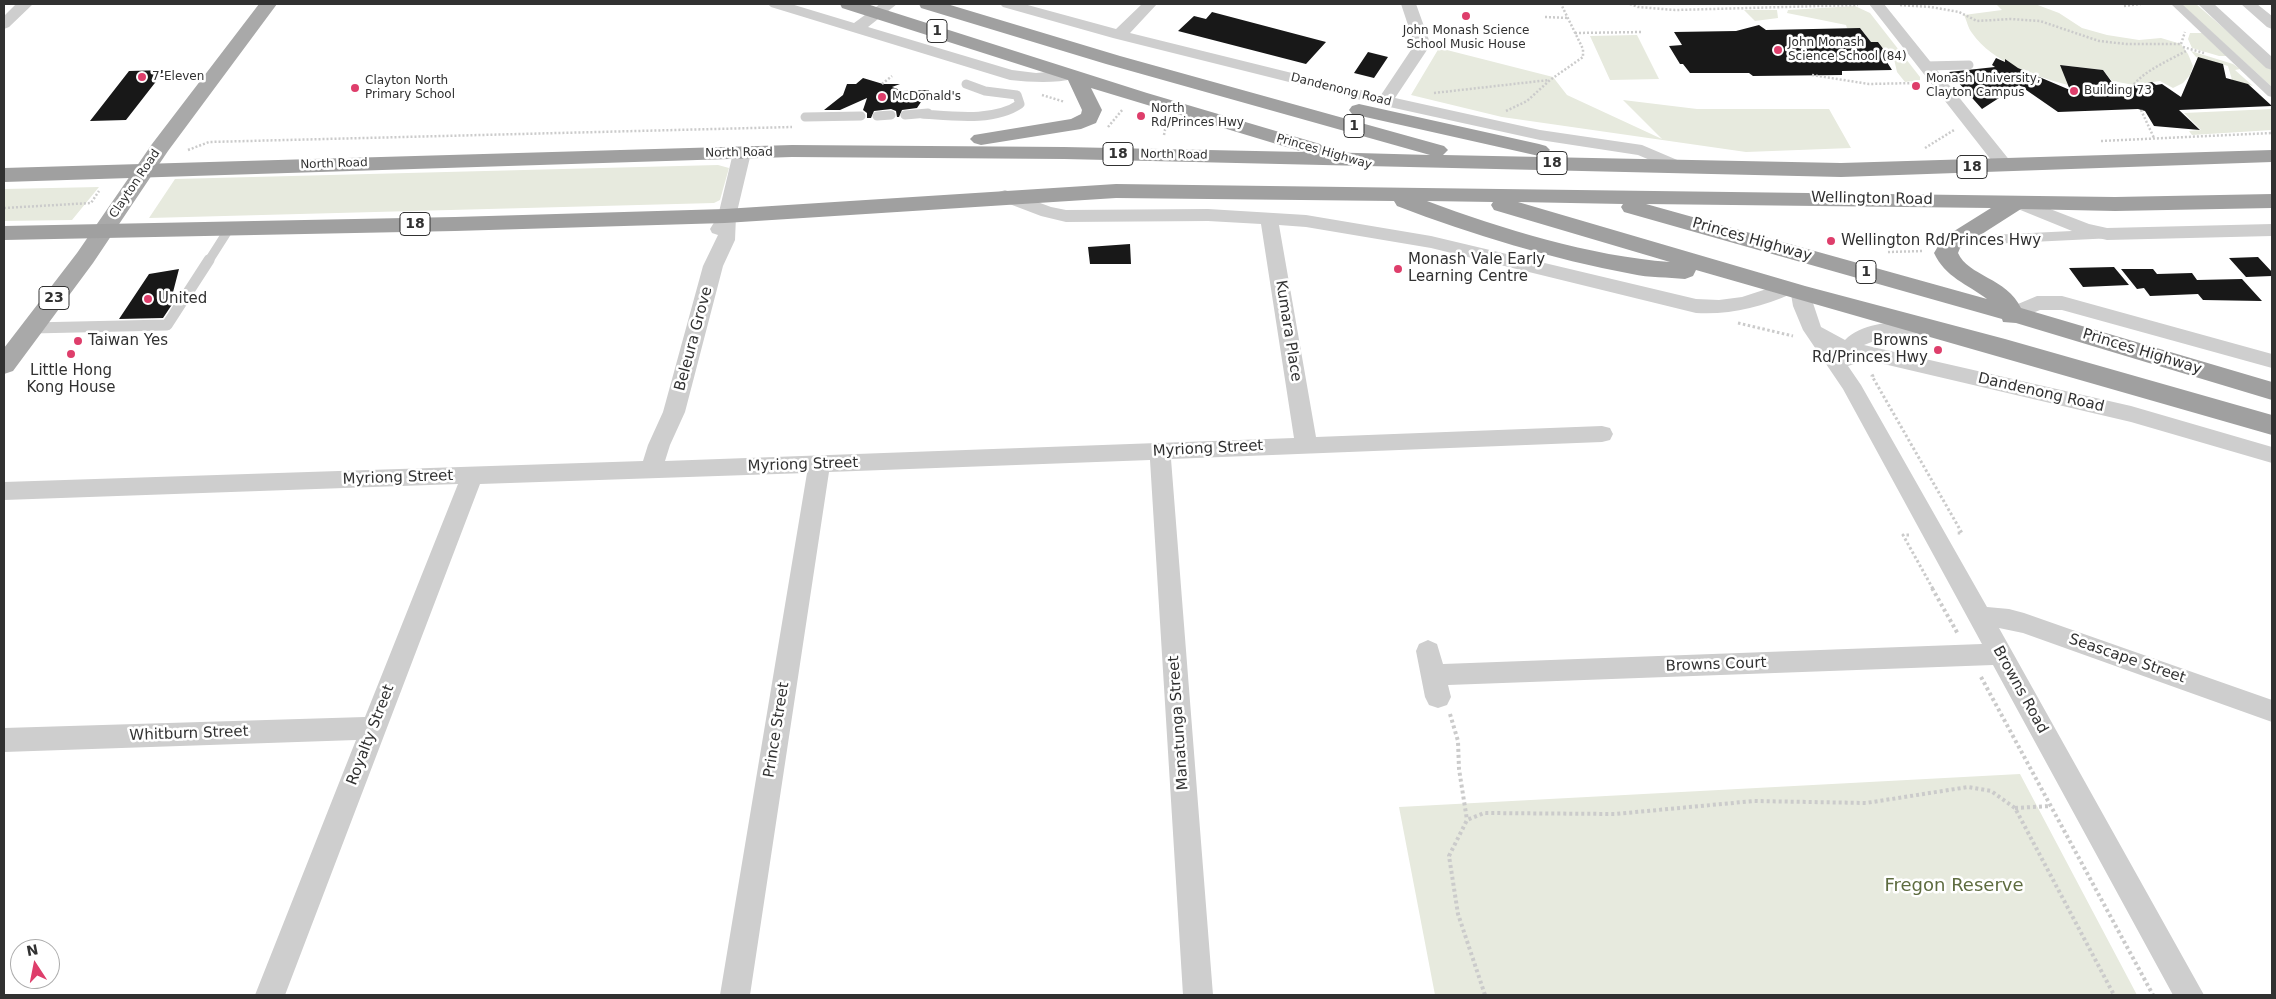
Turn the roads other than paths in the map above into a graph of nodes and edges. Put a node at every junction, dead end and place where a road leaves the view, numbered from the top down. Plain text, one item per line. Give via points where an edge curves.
1 (24, 4) edge
2 (268, 4) edge
3 (776, 4) edge
4 (849, 4) edge
5 (928, 4) edge
6 (1008, 4) edge
7 (1150, 4) edge
8 (1409, 4) edge
9 (1871, 4) edge
10 (2176, 4) edge
11 (2205, 4) edge
12 (2248, 4) edge
13 (884, 8) edge
14 (4, 24) edge
15 (2272, 24) edge
16 (856, 28) junction
17 (1119, 35) junction
18 (2257, 50) junction
19 (2272, 58) edge
20 (1969, 65) dead end
21 (2272, 65) edge
22 (1926, 66) junction
23 (1073, 76) junction
24 (966, 84) dead end
25 (1232, 93) junction
26 (2272, 93) edge
27 (1385, 101) junction
28 (891, 115) dead end
29 (905, 115) dead end
30 (862, 116) dead end
31 (877, 116) dead end
32 (805, 117) dead end
33 (891, 152) junction
34 (742, 153) junction
35 (2272, 156) edge
36 (1346, 158) junction
37 (1475, 161) junction
38 (1628, 165) junction
39 (1676, 166) junction
40 (2005, 166) junction
41 (144, 170) junction
42 (4, 175) edge
43 (1381, 194) junction
44 (1005, 196) junction
45 (1471, 196) junction
46 (1596, 196) junction
47 (2272, 201) edge
48 (2017, 203) junction
49 (727, 216) junction
50 (1269, 218) junction
51 (229, 229) junction
52 (2272, 230) edge
53 (104, 231) junction
54 (4, 233) edge
55 (2107, 234) junction
56 (1954, 241) junction
57 (1726, 272) junction
58 (1793, 291) junction
59 (2013, 314) junction
60 (32, 328) junction
61 (1934, 329) junction
62 (1818, 336) junction
63 (1849, 348) junction
64 (2005, 348) junction
65 (2272, 361) edge
66 (4, 366) edge
67 (1851, 385) junction
68 (2272, 391) edge
69 (2272, 424) edge
70 (1602, 434) dead end
71 (1306, 444) junction
72 (1160, 451) junction
73 (2272, 455) edge
74 (819, 464) junction
75 (659, 469) junction
76 (472, 476) junction
77 (4, 491) edge
78 (1980, 617) junction
79 (1428, 651) dead end
80 (1999, 654) junction
81 (2272, 711) edge
82 (374, 728) junction
83 (4, 740) edge
84 (270, 995) edge
85 (735, 995) edge
86 (1198, 995) edge
87 (2189, 995) edge

1 - 14 street
2 - 41 main road, Clayton Road / 23
3 - 16 street
4 - 13 highway, Princes Highway / 1
5 - 25 highway, 1
6 - 17 street, Dandenong Road
7 - 17 street
8 - 27 street via 1421,47
9 - 22 street
10 - 26 street
11 - 18 street
12 - 15 street
13 - 16 street
13 - 23 highway, Princes Highway / 1
16 - 23 street via 1010,75 1036,78
17 - 27 street, Dandenong Road
18 - 19 street
18 - 21 street
20 - 22 lane
22 - 40 street
23 - 33 highway via 1092,110 1087,120 1074,125
23 - 36 highway, Princes Highway / 1
24 - 29 lane via 985,91 1017,95 1020,104 1012,110 961,116
25 - 37 highway, Princes Highway / 1
25 - 38 highway via 1361,110 1530,148
27 - 39 street, Dandenong Road via 1540,135 1634,148
28 - 31 lane
30 - 32 lane
33 - 34 highway, North Road / 18
33 - 36 highway, North Road / 18
34 - 41 highway, North Road / 18
34 - 49 street, Beleura Grove
35 - 40 highway, Wellington Road / 18
36 - 37 highway, North Road / 18
36 - 45 highway, Princes Highway / 1
37 - 38 highway, Wellington Road / 18
37 - 46 highway, Princes Highway / 1
38 - 39 highway, Wellington Road / 18
39 - 40 highway, Wellington Road / 18 via 1841,170
41 - 42 highway, North Road / 18
41 - 53 main road, Clayton Road / 23
43 - 44 highway, 18 via 1162,190
43 - 45 highway, 18
43 - 57 highway via 1488,232 1603,260 1652,269
44 - 49 highway, 18
44 - 50 street via 1066,216
45 - 46 highway, Wellington Road / 18
45 - 57 highway, Princes Highway / 1
46 - 48 highway, Wellington Road / 18
46 - 59 highway, Princes Highway / 1
47 - 48 highway, Wellington Road / 18
48 - 55 street via 2084,229
48 - 56 highway
49 - 51 highway, 18
49 - 75 street, Beleura Grove via 726,240 713,266 674,412 672,444
50 - 58 street via 1361,229 1431,242 1696,306 1734,305
50 - 71 street, Kumara Place
51 - 53 highway, 18
51 - 60 lane via 167,325
52 - 55 street
53 - 54 highway, 18
53 - 60 main road, Clayton Road / 23
55 - 56 lane
56 - 59 highway via 1947,250 1950,261 1998,292
57 - 58 highway, Princes Highway / 1
58 - 61 highway, 1
58 - 62 street, Browns Road
59 - 64 highway
59 - 65 street via 2037,303 2070,305
59 - 68 highway, Princes Highway / 1
60 - 66 main road, Clayton Road / 23
61 - 63 street via 1874,333
61 - 64 highway, 1
62 - 63 street, Dandenong Road
62 - 67 street, Browns Road
63 - 67 street, Browns Road
63 - 73 street, Dandenong Road via 2131,414
64 - 69 highway, 1
67 - 78 street, Browns Road
70 - 71 street, Myriong Street
71 - 72 street, Myriong Street
72 - 74 street, Myriong Street
72 - 86 street, Manatunga Street
74 - 75 street, Myriong Street
74 - 85 street, Prince Street
75 - 76 street, Myriong Street
76 - 77 street, Myriong Street
76 - 82 street, Royalty Street
78 - 80 street, Browns Road
78 - 81 street, Seascape Street via 2024,623
79 - 80 street, Browns Court via 1436,686
80 - 87 street, Browns Road
82 - 83 street, Whitburn Street
82 - 84 street, Royalty Street

